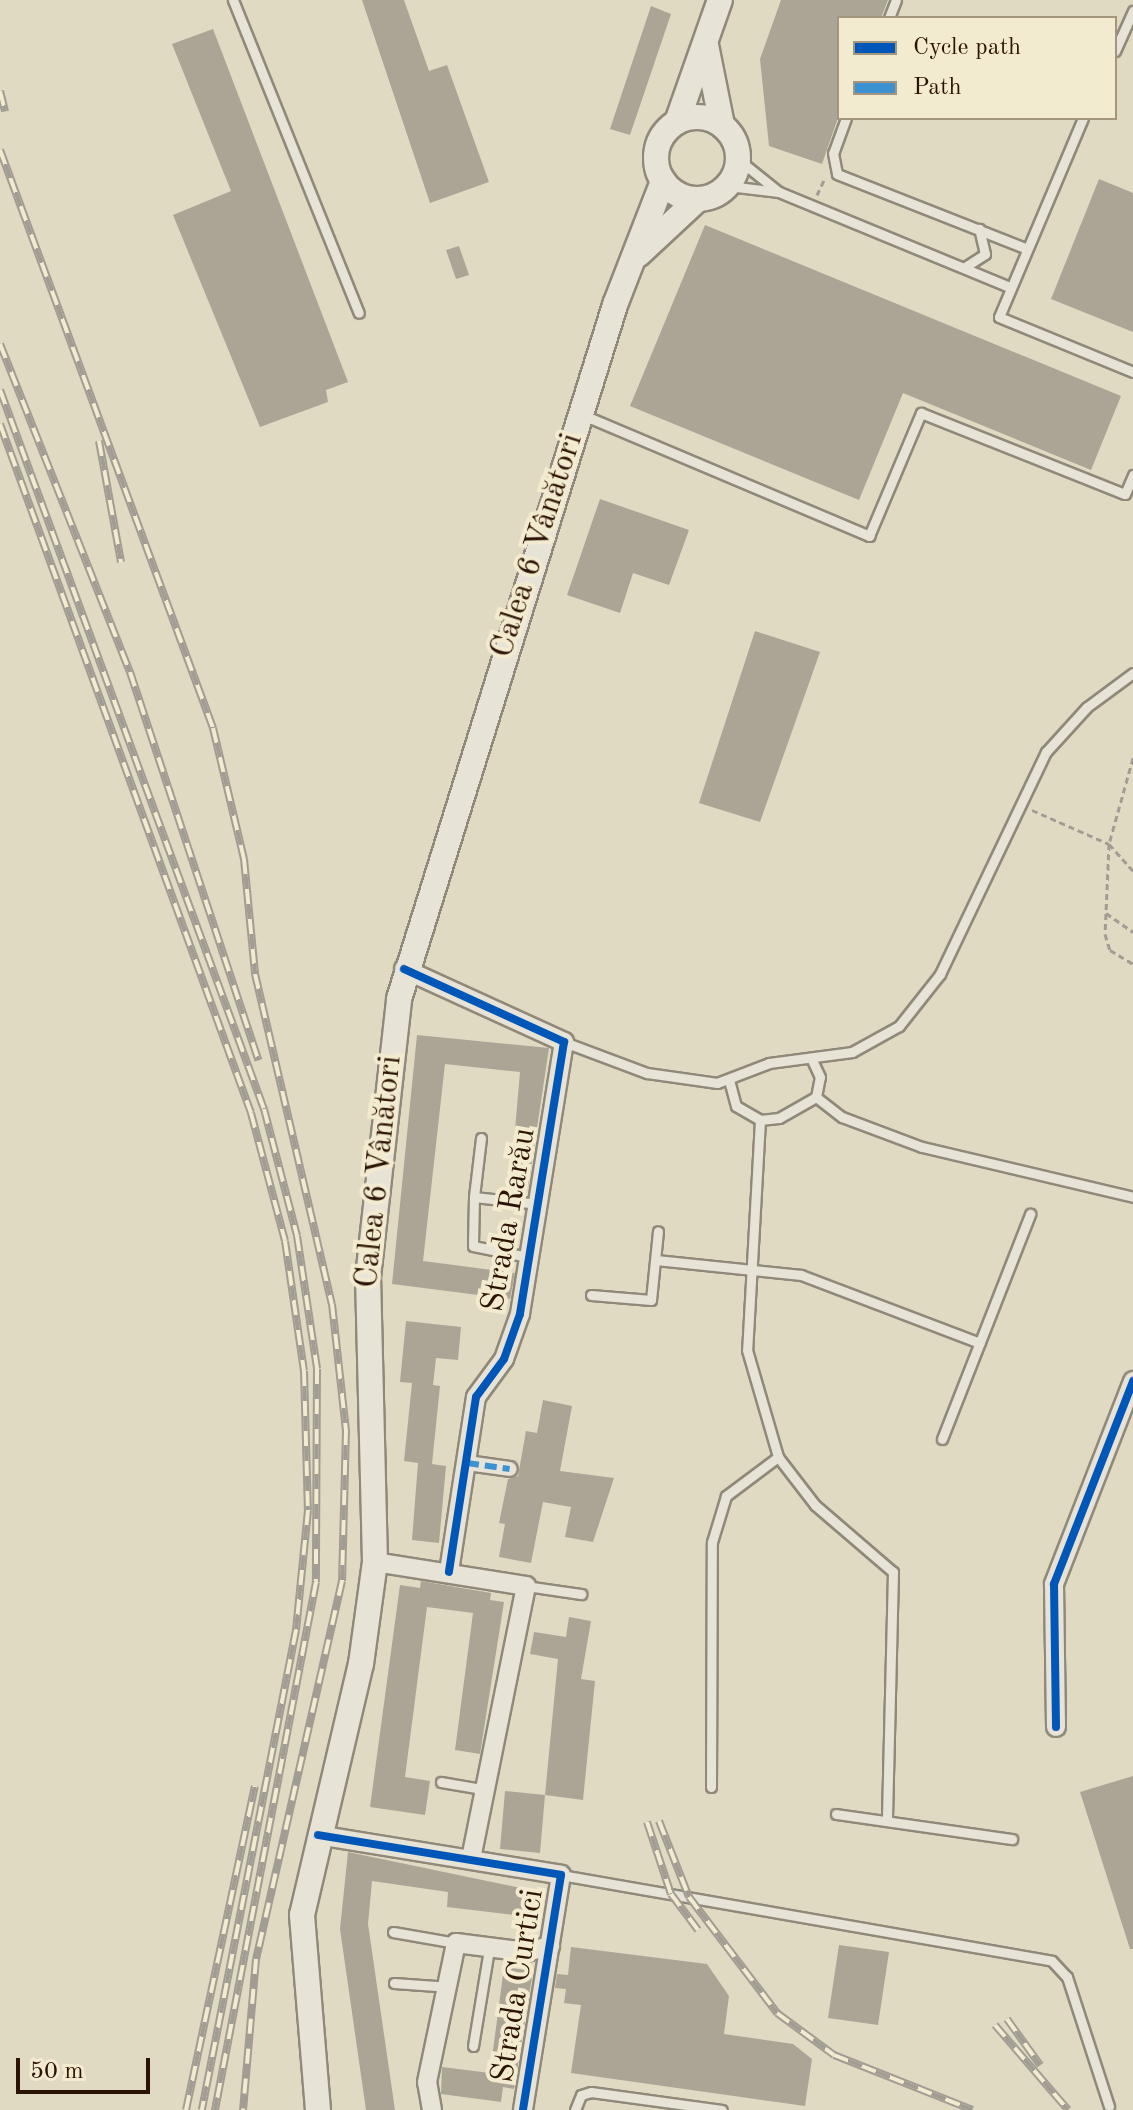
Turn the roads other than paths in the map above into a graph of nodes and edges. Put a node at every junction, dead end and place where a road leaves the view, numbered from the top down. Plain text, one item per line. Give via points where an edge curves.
1 (233, 0) edge
2 (720, 0) edge
3 (1133, 11) edge
4 (706, 41) junction
5 (1117, 47) edge
6 (845, 120) edge
7 (1082, 120) edge
8 (677, 122) junction
9 (722, 125) junction
10 (739, 160) junction
11 (663, 181) junction
12 (728, 186) junction
13 (779, 192) junction
14 (697, 200) junction
15 (979, 229) junction
16 (1025, 248) junction
17 (632, 261) junction
18 (963, 267) junction
19 (1010, 287) junction
20 (359, 313) dead end
21 (1133, 372) edge
22 (580, 414) junction
23 (1133, 475) edge
24 (1133, 673) edge
25 (404, 969) junction
26 (564, 1042) junction
27 (812, 1060) junction
28 (729, 1080) junction
29 (816, 1097) junction
30 (760, 1120) junction
31 (481, 1138) dead end
32 (474, 1197) junction
33 (1133, 1197) edge
34 (539, 1204) junction
35 (1030, 1214) dead end
36 (658, 1231) dead end
37 (528, 1257) junction
38 (656, 1260) junction
39 (750, 1270) junction
40 (591, 1295) dead end
41 (980, 1343) junction
42 (1133, 1381) edge
43 (942, 1439) dead end
44 (778, 1457) junction
45 (467, 1463) junction
46 (510, 1469) dead end
47 (375, 1562) junction
48 (449, 1572) junction
49 (526, 1586) junction
50 (581, 1594) dead end
51 (1056, 1727) dead end
52 (441, 1782) dead end
53 (711, 1787) dead end
54 (482, 1789) junction
55 (836, 1814) dead end
56 (887, 1821) junction
57 (318, 1835) junction
58 (1012, 1839) dead end
59 (471, 1860) junction
60 (561, 1875) junction
61 (393, 1932) dead end
62 (456, 1943) junction
63 (550, 1946) junction
64 (489, 1949) junction
65 (394, 1983) dead end
66 (450, 1987) junction
67 (473, 2046) dead end
68 (1109, 2106) dead end
69 (318, 2110) edge
70 (432, 2110) edge
71 (523, 2110) edge
72 (575, 2110) edge
73 (722, 2110) edge

1 - 20 lane
2 - 4 main road
3 - 5 lane
4 - 8 main road
4 - 9 main road
6 - 15 lane via 831,164 853,182
7 - 16 lane
8 - 9 main road via 696,117
8 - 11 main road via 657,148
9 - 10 main road
10 - 12 main road
10 - 13 lane
11 - 14 main road
11 - 17 main road, Calea 6 Vânători
12 - 13 lane
12 - 14 main road
13 - 18 lane
14 - 17 main road, Calea 6 Vânători
15 - 16 lane
15 - 18 lane via 985,254
16 - 19 lane
17 - 22 main road, Calea 6 Vânători
18 - 19 lane
19 - 21 lane via 999,317
22 - 23 lane via 869,536 921,413 1125,494
22 - 25 main road, Calea 6 Vânători
24 - 27 lane via 1087,707 1046,752 923,1004 852,1052
25 - 26 street
25 - 47 main road, Calea 6 Vânători via 368,1277
26 - 28 lane via 647,1073
26 - 34 street, Strada Rarău
27 - 28 lane via 769,1063
27 - 29 lane via 820,1077
28 - 30 lane via 736,1106
29 - 30 lane via 804,1109
29 - 33 lane via 842,1117 922,1147
30 - 39 lane
31 - 32 lane, Strada Rarău
32 - 34 lane, Strada Rarău
32 - 37 lane, Strada Rarău via 473,1246
34 - 37 street, Strada Rarău
35 - 41 lane
36 - 38 lane
37 - 45 street, Strada Rarău via 507,1349 476,1397
38 - 39 lane
38 - 40 lane via 651,1300
39 - 41 lane via 801,1275
39 - 44 lane via 747,1350
41 - 43 lane
42 - 51 street via 1054,1584
44 - 53 lane via 726,1496 712,1542
44 - 56 lane via 815,1505 893,1572
45 - 46 street
45 - 48 street, Strada Rarău
47 - 48 street
47 - 57 main road, Calea 6 Vânători via 361,1664
48 - 49 street
49 - 50 lane
49 - 54 street via 501,1734
52 - 54 lane
54 - 59 street
55 - 56 lane
56 - 58 lane
57 - 59 street, Strada Curtici
57 - 69 main road, Calea 6 Vânători via 302,1942
59 - 60 street, Strada Curtici
60 - 63 street, Strada Curtici
60 - 68 lane, Strada Curtici via 1052,1961 1067,1977
61 - 62 lane, Strada Curtici
62 - 64 street, Strada Curtici
62 - 66 street
63 - 64 street, Strada Curtici
63 - 71 street, Strada Curtici
64 - 67 lane
65 - 66 lane
66 - 70 street via 427,2082
72 - 73 lane via 591,2092

